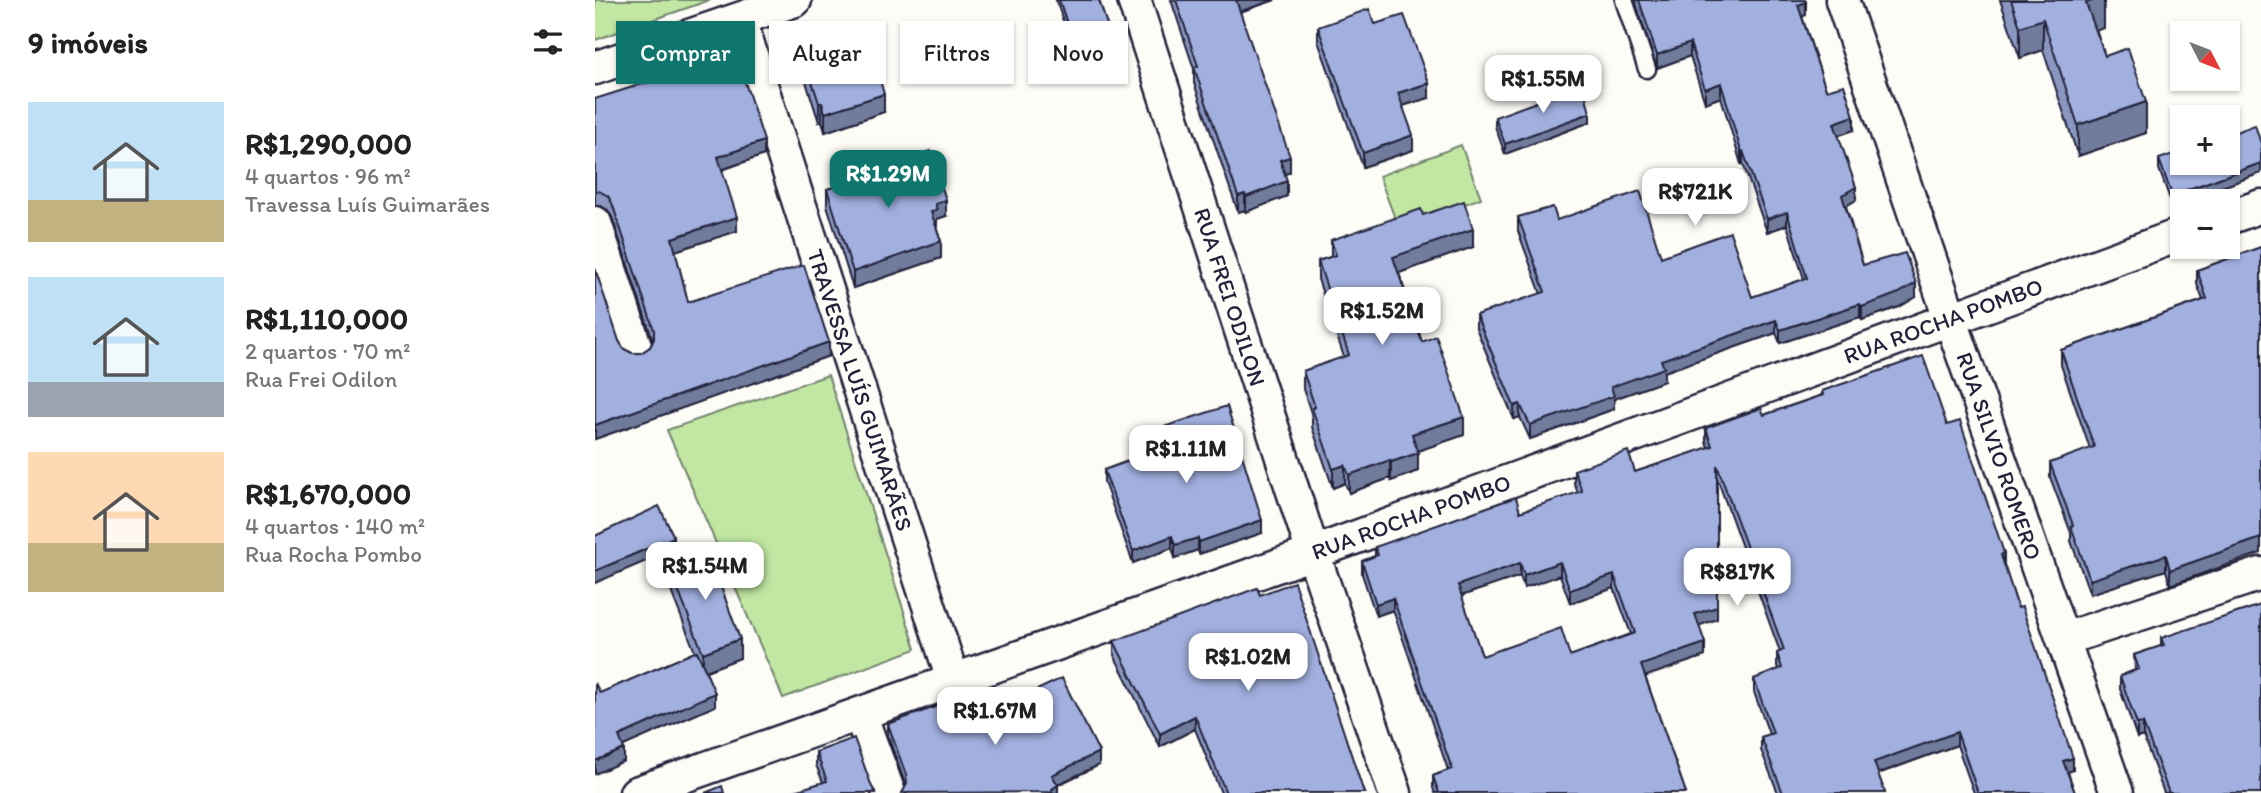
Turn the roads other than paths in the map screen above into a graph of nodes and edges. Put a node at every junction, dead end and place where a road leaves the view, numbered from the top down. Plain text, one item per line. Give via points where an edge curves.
1 (796, 0) edge
2 (1134, 0) edge
3 (1624, 0) edge
4 (1842, 0) edge
5 (740, 20) junction
6 (595, 68) edge
7 (1647, 69) dead end
8 (2261, 206) edge
9 (2240, 214) edge
10 (595, 223) edge
11 (2170, 238) edge
12 (1950, 318) junction
13 (636, 349) dead end
14 (1313, 553) junction
15 (2261, 574) edge
16 (2064, 639) junction
17 (953, 680) junction
18 (860, 714) junction
19 (636, 793) edge
20 (889, 793) edge
21 (1395, 793) edge
22 (2116, 793) edge

1 - 5 street
2 - 14 street, RUA FREI ODILON
3 - 7 lane
4 - 12 street, RUA SILVIO ROMERO
5 - 6 street
5 - 17 street, TRAVESSA LUÍS GUIMARÃES
8 - 9 street
10 - 13 street
11 - 12 street, RUA ROCHA POMBO
12 - 14 street, RUA ROCHA POMBO
12 - 16 street, RUA SILVIO ROMERO
14 - 17 street, RUA ROCHA POMBO
14 - 21 street, RUA FREI ODILON
15 - 16 street
16 - 22 street, RUA SILVIO ROMERO
17 - 18 street, RUA ROCHA POMBO
18 - 19 street, RUA ROCHA POMBO
18 - 20 street

